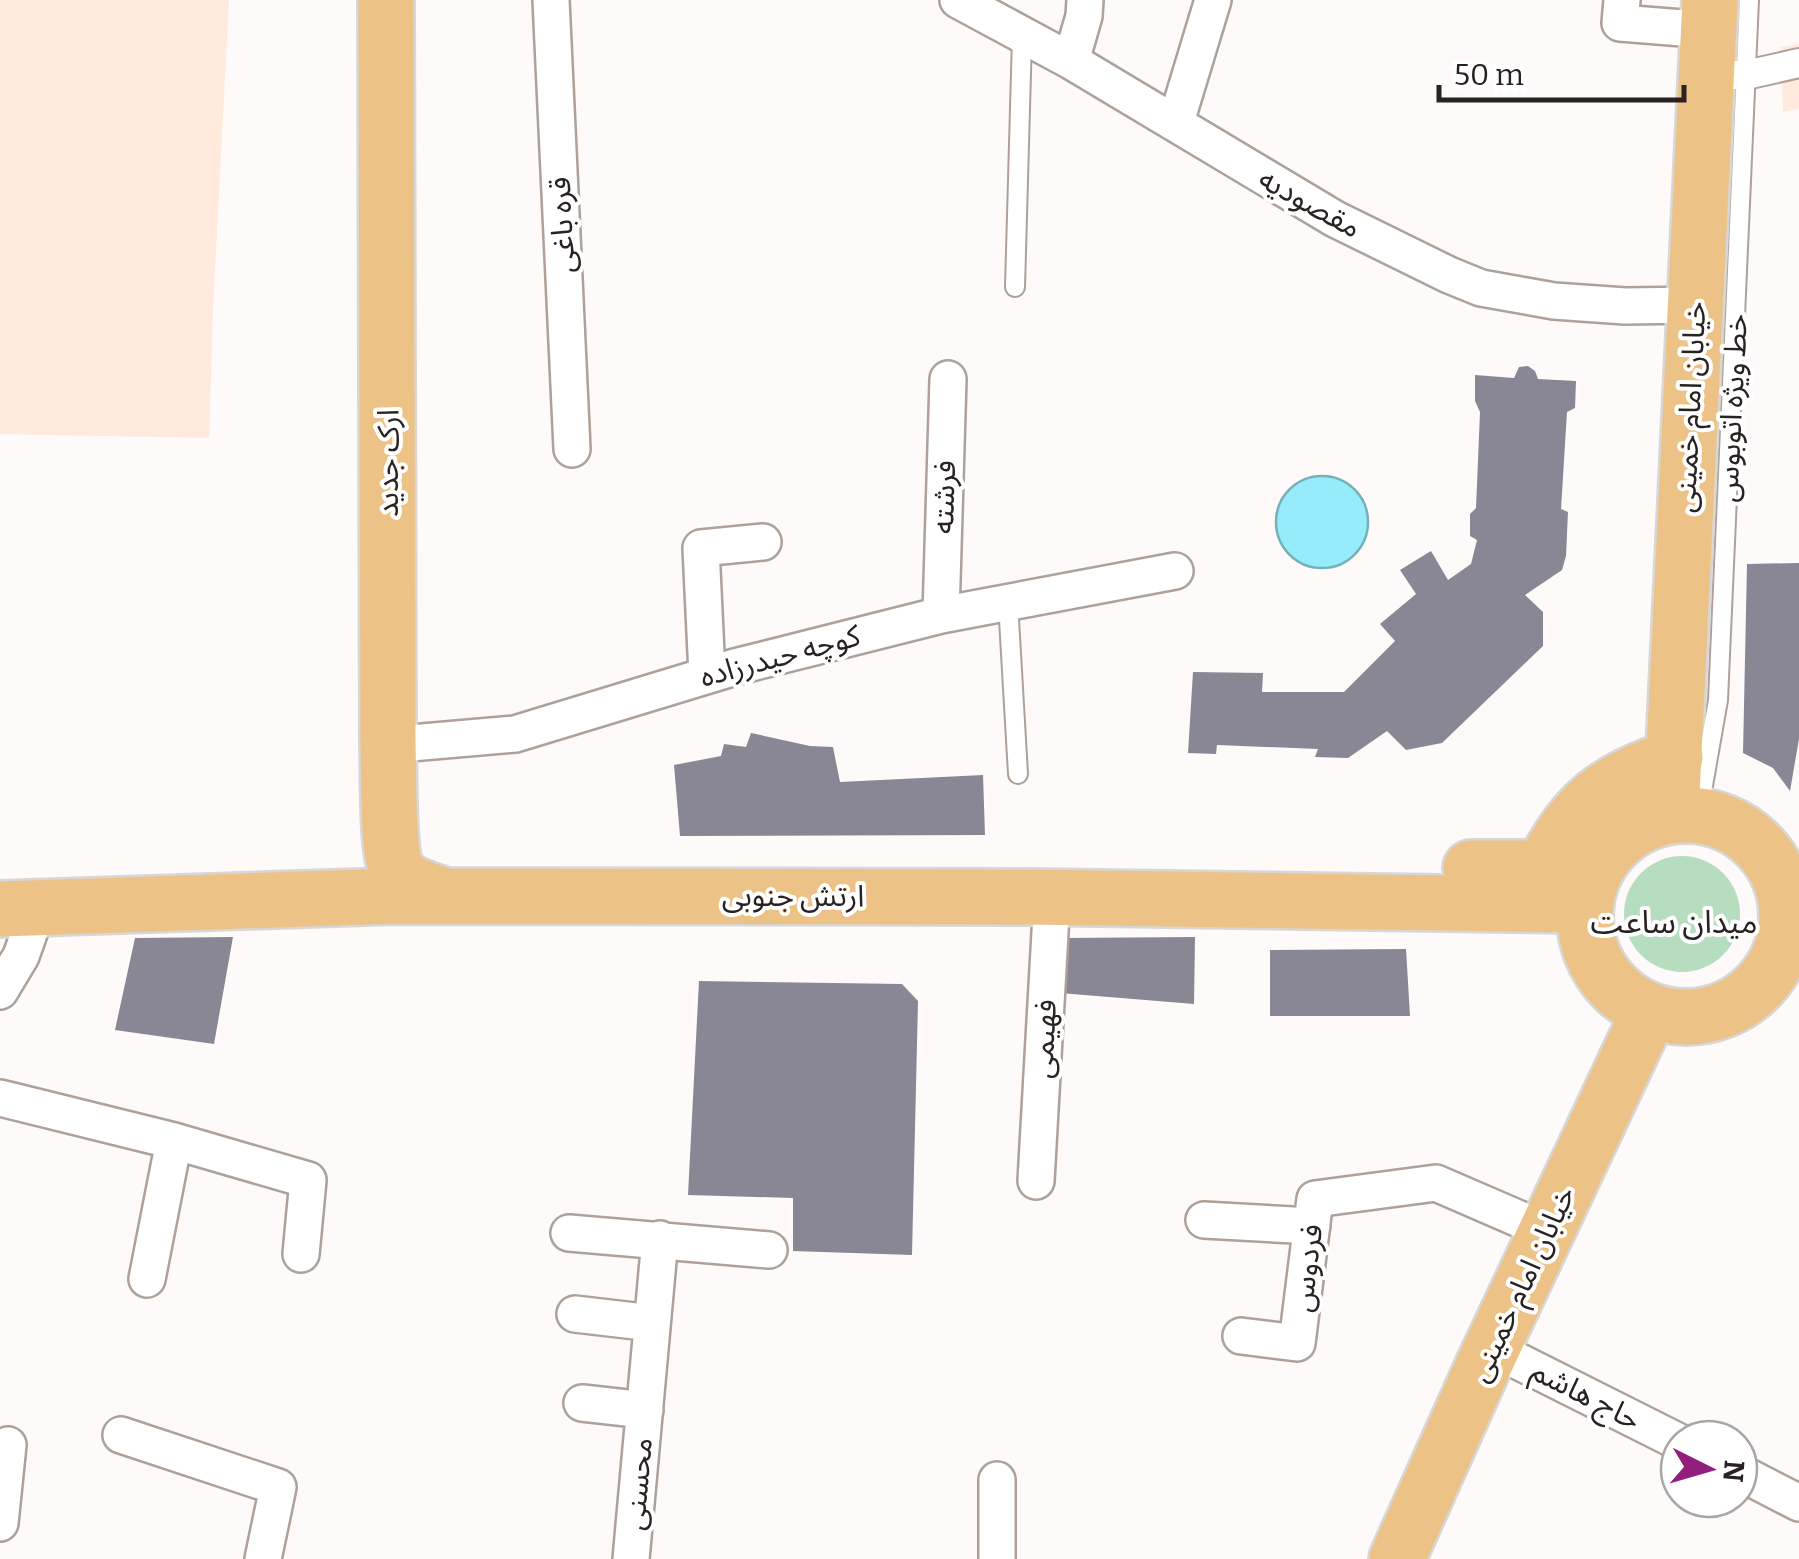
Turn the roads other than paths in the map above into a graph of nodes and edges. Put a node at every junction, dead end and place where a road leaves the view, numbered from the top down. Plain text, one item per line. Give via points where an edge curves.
1 (386, 0) edge
2 (551, 0) edge
3 (958, 0) edge
4 (1085, 0) edge
5 (1213, 0) edge
6 (1622, 0) edge
7 (1724, 36) edge
8 (1022, 37) junction
9 (1071, 61) junction
10 (1799, 63) edge
11 (1176, 122) junction
12 (1016, 287) dead end
13 (1695, 306) junction
14 (948, 379) dead end
15 (572, 449) dead end
16 (763, 542) dead end
17 (1175, 571) dead end
18 (1008, 602) junction
19 (941, 615) junction
20 (707, 675) junction
21 (388, 745) junction
22 (1675, 757) junction
23 (1018, 774) dead end
24 (1684, 814) junction
25 (393, 853) junction
26 (444, 896) junction
27 (1052, 897) junction
28 (13, 899) edge
29 (1184, 901) junction
30 (1585, 905) junction
31 (1793, 927) edge
32 (0, 992) edge
33 (1650, 1011) junction
34 (0, 1098) edge
35 (174, 1141) junction
36 (1036, 1181) dead end
37 (1204, 1220) dead end
38 (1312, 1226) junction
39 (1547, 1231) junction
40 (570, 1233) dead end
41 (660, 1239) junction
42 (769, 1250) dead end
43 (301, 1254) dead end
44 (147, 1279) dead end
45 (575, 1314) dead end
46 (652, 1323) junction
47 (1241, 1336) dead end
48 (1492, 1348) junction
49 (582, 1403) dead end
50 (645, 1410) junction
51 (1659, 1432) edge
52 (120, 1436) dead end
53 (8, 1445) dead end
54 (996, 1480) dead end
55 (1759, 1482) edge
56 (1799, 1503) edge
57 (0, 1523) edge
58 (263, 1559) edge
59 (631, 1559) edge
60 (997, 1559) edge
61 (1397, 1559) edge

1 - 21 main road, ارک جدید
2 - 15 street, قره باغی
3 - 8 street, مقصودیه
4 - 9 street
5 - 11 street
6 - 7 street via 1620,23
7 - 10 street
7 - 13 main road, خیابان امام خمینی
7 - 24 lane, خط ویژه اتوبوس via 1718,700
8 - 9 street, مقصودیه
8 - 12 lane
9 - 11 street, مقصودیه
11 - 13 street, مقصودیه via 1335,219 1482,288 1554,301
13 - 22 main road, خیابان امام خمینی
14 - 19 street, فرشته
16 - 20 street via 700,548
17 - 18 street, کوچه حیدرزاده
18 - 19 street, کوچه حیدرزاده
18 - 23 lane
19 - 20 street, کوچه حیدرزاده
20 - 21 street, کوچه حیدرزاده via 515,734
21 - 25 main road, ارک جدید
22 - 24 main road, خیابان امام خمینی
22 - 29 main road via 1632,772 1587,801 1543,868 1267,870
24 - 30 main road via 1645,822 1623,836 1591,879
24 - 31 main road via 1723,820 1766,852 1780,874
25 - 26 main road via 398,871
25 - 28 main road via 358,882
26 - 27 main road, ارتش جنوبی
26 - 28 main road, ارتش جنوبی
27 - 29 main road, ارتش جنوبی
27 - 36 street, فهیمی
28 - 32 street via 20,956
29 - 30 main road, ارتش جنوبی
30 - 33 main road via 1593,957 1626,998
31 - 33 main road via 1769,976 1728,1010 1702,1017
33 - 39 main road, خیابان امام خمینی
34 - 35 street
35 - 43 street via 308,1180
35 - 44 street
37 - 38 street
38 - 39 street, فردوس via 1315,1199 1436,1184
38 - 47 street, فردوس via 1297,1343
39 - 48 main road, خیابان امام خمینی
40 - 41 street
41 - 42 street
41 - 46 street, محسنی
45 - 46 street
46 - 50 street, محسنی
48 - 51 street, حاج هاشم
48 - 61 main road, خیابان امام خمینی
49 - 50 street, محسنی
50 - 59 street, محسنی
52 - 58 street via 278,1487
53 - 57 street
54 - 60 street
55 - 56 street

